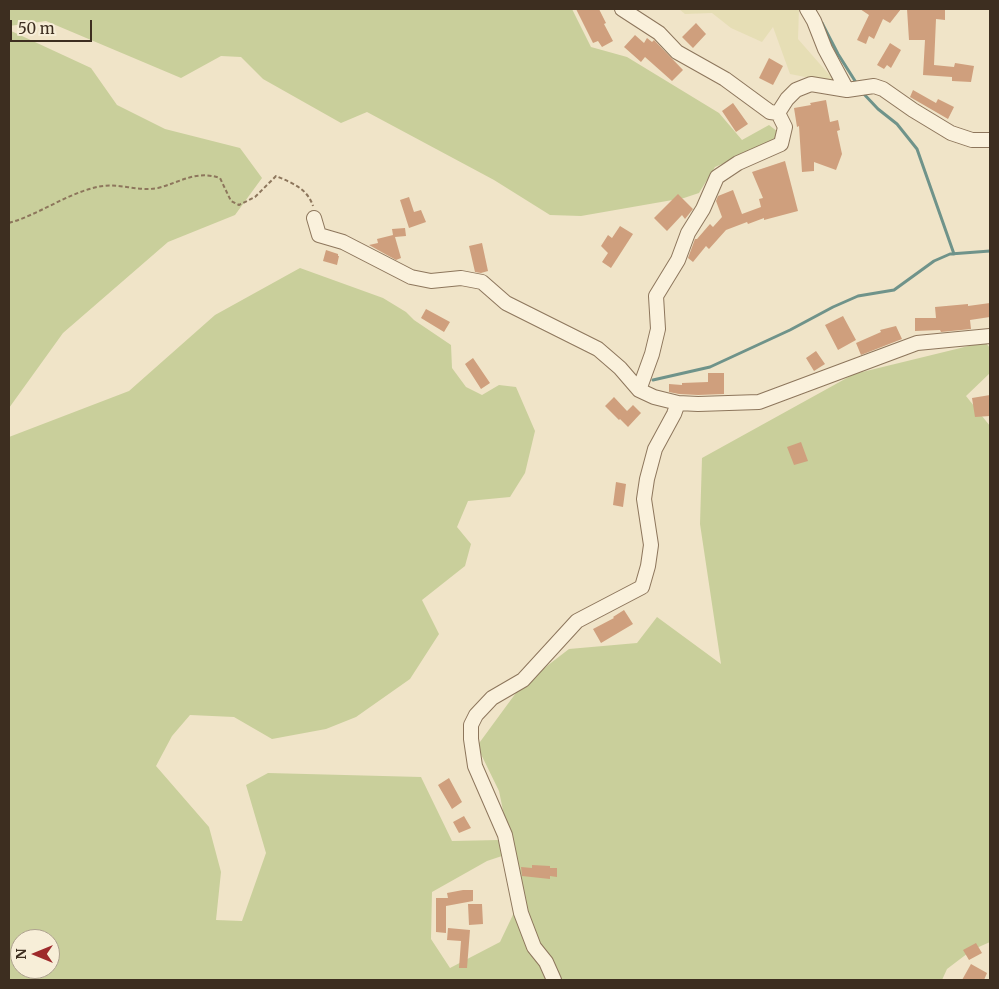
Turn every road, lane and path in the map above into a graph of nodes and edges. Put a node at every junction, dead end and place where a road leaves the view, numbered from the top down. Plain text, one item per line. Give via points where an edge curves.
1 (622, 9) edge
2 (807, 9) edge
3 (855, 89) junction
4 (778, 113) junction
5 (990, 140) edge
6 (314, 218) joint
7 (9, 223) edge
8 (990, 336) edge
9 (639, 390) junction
10 (678, 403) junction
11 (554, 980) edge

1 - 4 street via 659,33 677,52 725,79 770,112
2 - 3 street via 825,49
3 - 4 street via 811,84 796,90
3 - 5 street via 874,86 883,89 960,137
4 - 9 street via 785,127 781,144 738,163 717,177 678,260 656,296 658,329
6 - 7 path via 313,204 306,192 276,176 255,197 240,205 231,201 220,178 199,174 149,189 100,186
6 - 9 street via 318,235 343,242 411,277 431,281 461,278 482,282 506,303 598,349
8 - 10 street via 917,343 759,402
9 - 10 street
10 - 11 street via 655,449 647,479 644,499 651,545 642,587 577,620 523,680 492,698 476,714 471,725 475,766 505,835 521,913 534,947

